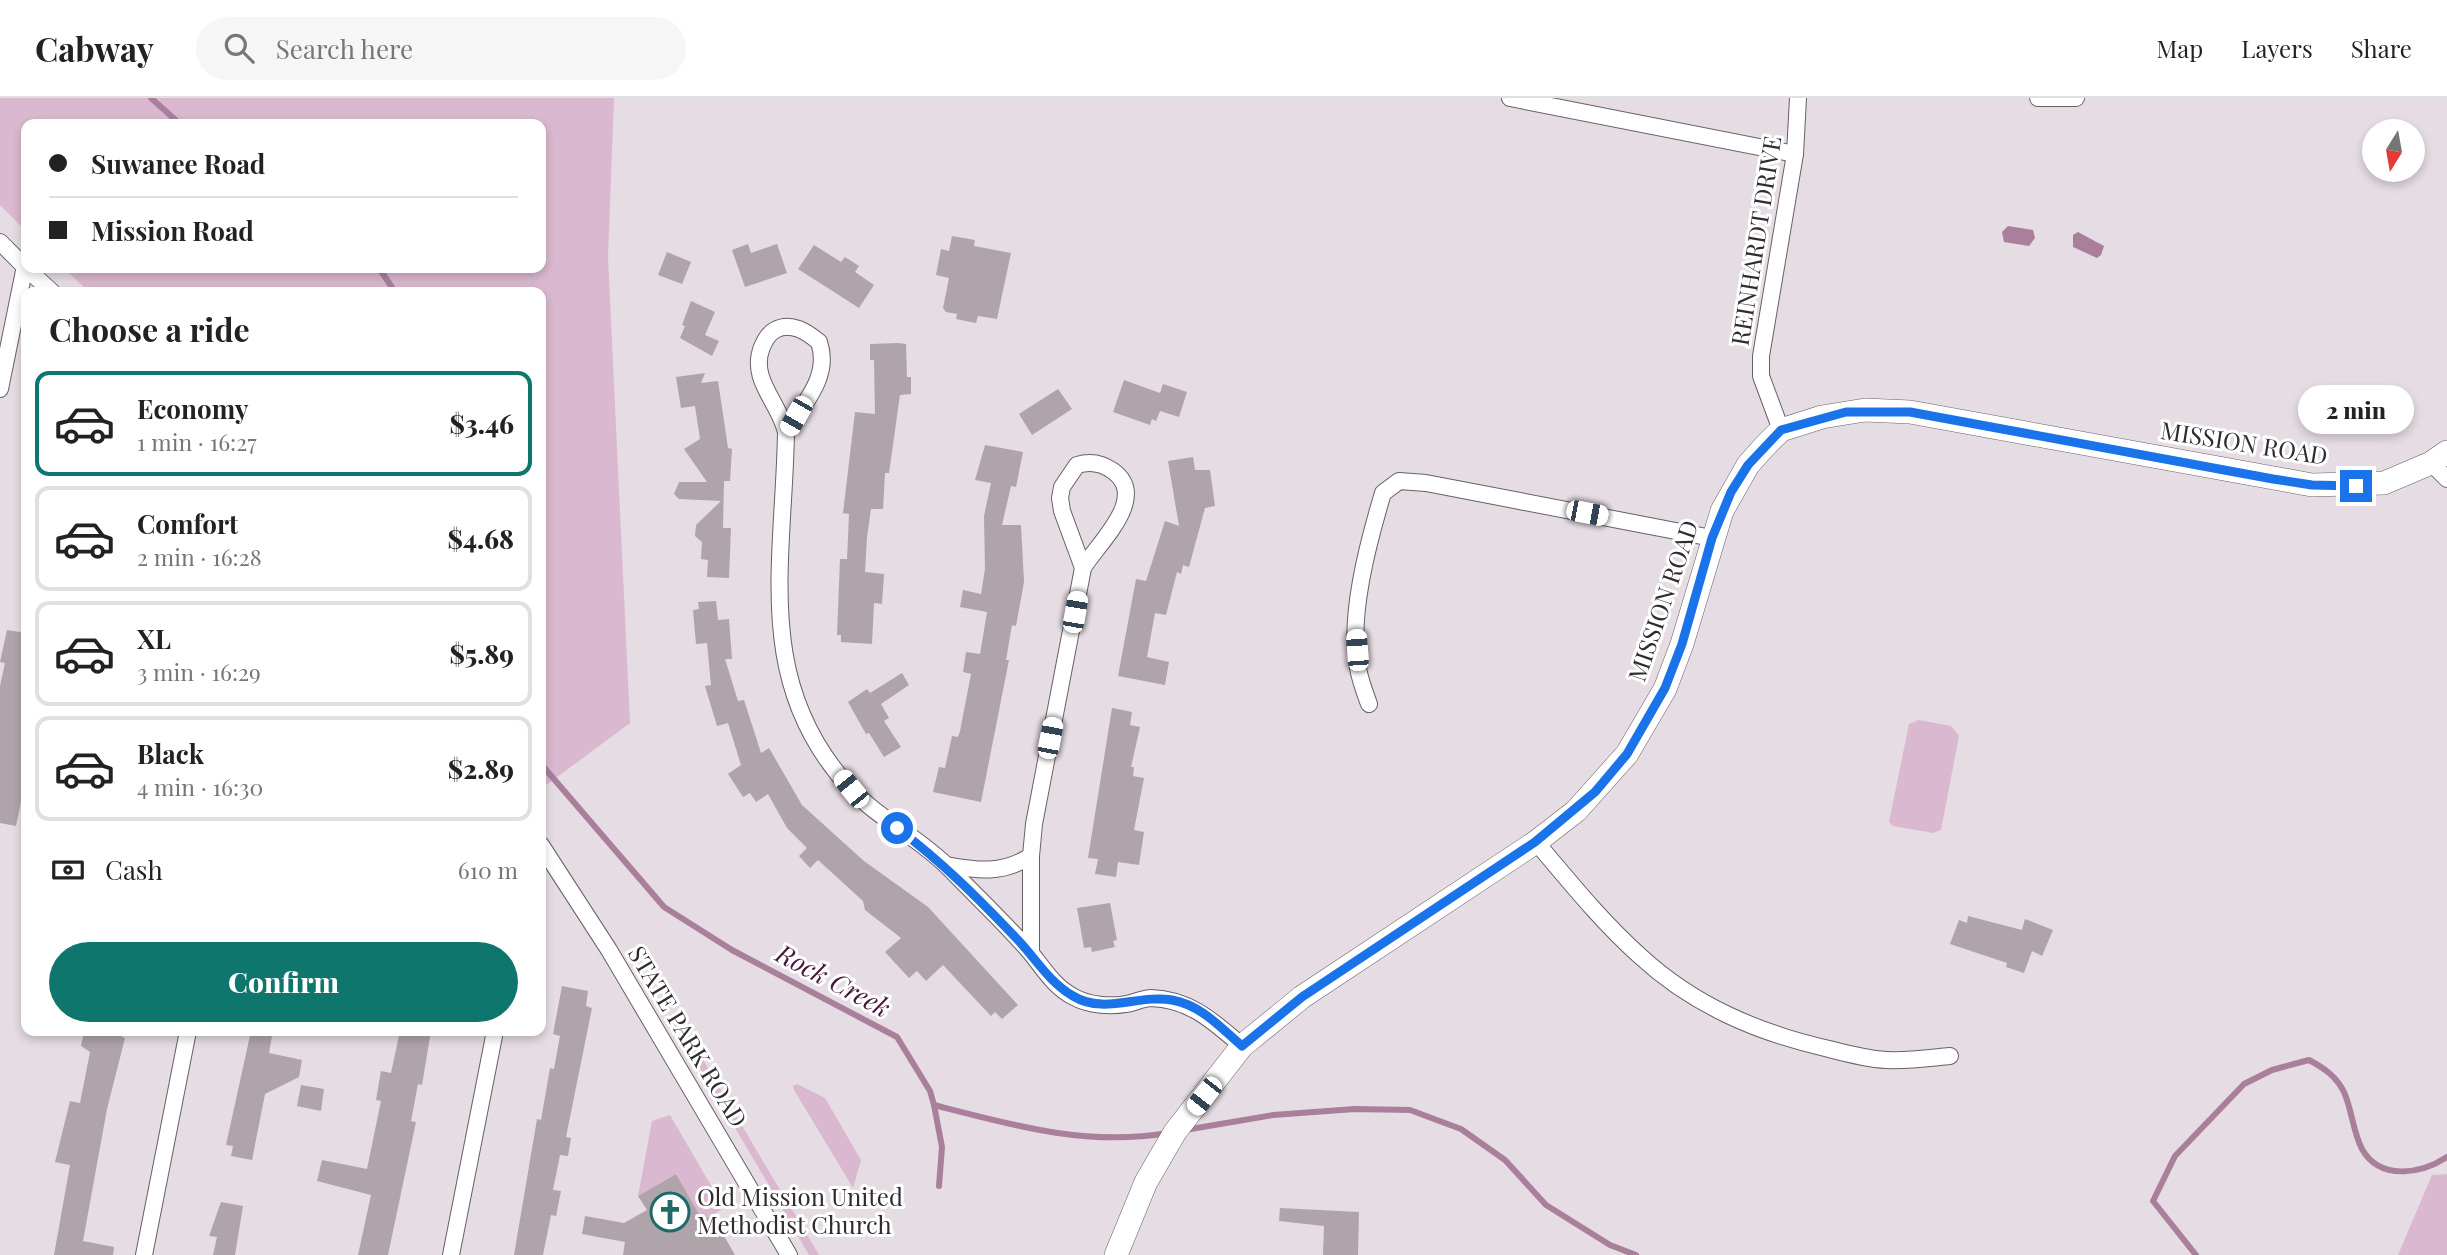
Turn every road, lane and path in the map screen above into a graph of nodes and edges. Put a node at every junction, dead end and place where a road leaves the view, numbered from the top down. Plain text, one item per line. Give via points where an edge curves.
1 (1510, 98) edge
2 (1798, 98) edge
3 (2038, 98) edge
4 (2076, 98) edge
5 (1795, 153) junction
6 (0, 242) edge
7 (21, 262) edge
8 (32, 273) edge
9 (47, 287) edge
10 (21, 290) edge
11 (0, 389) edge
12 (1781, 430) junction
13 (786, 432) junction
14 (2442, 465) edge
15 (1712, 538) junction
16 (1083, 568) junction
17 (1369, 704) dead end
18 (1535, 842) junction
19 (546, 853) edge
20 (1031, 856) junction
21 (946, 865) junction
22 (1031, 953) junction
23 (187, 1036) edge
24 (494, 1036) edge
25 (1237, 1053) junction
26 (1950, 1056) dead end
27 (144, 1255) edge
28 (451, 1255) edge
29 (789, 1255) edge
30 (1116, 1255) edge

1 - 5 street
2 - 5 street, REINHARDT DRIVE
3 - 4 street
5 - 12 street, REINHARDT DRIVE via 1760,356 1761,376
6 - 7 street
8 - 9 street
10 - 11 street
12 - 14 main road, MISSION ROAD via 1846,412 1910,412 2312,485 2384,483
12 - 15 main road, MISSION ROAD via 1748,465
13 - 13 street via 757,367 766,337 789,327 819,342 823,365 813,391
13 - 21 street via 778,605 782,654 794,695 811,732 851,789
15 - 17 street via 1399,481 1383,493 1360,593 1358,668
15 - 18 main road, MISSION ROAD via 1682,644 1643,729 1595,792
16 - 16 street via 1062,511 1062,487 1077,466 1096,463 1117,473 1125,499 1113,529
16 - 20 street
18 - 25 main road, MISSION ROAD via 1302,997
18 - 26 street via 1619,936 1704,1004 1788,1040 1864,1058
19 - 29 street, STATE PARK ROAD via 609,950
20 - 21 street via 996,872
20 - 22 street
21 - 22 street
22 - 25 street via 1050,979 1074,998 1097,1004 1174,1000 1202,1012
23 - 27 street
24 - 28 street
25 - 30 main road, MISSION ROAD via 1175,1132

